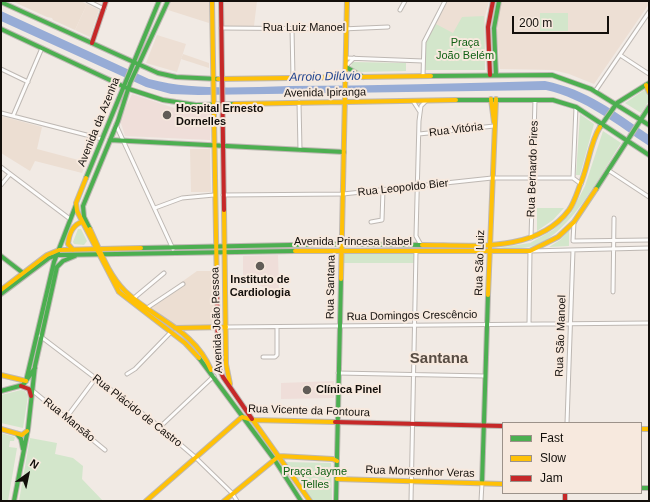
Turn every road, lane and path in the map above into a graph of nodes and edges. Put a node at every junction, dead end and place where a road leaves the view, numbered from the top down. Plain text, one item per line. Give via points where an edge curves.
1 (88, 1) edge
2 (106, 1) edge
3 (159, 1) edge
4 (168, 1) edge
5 (212, 1) edge
6 (220, 1) edge
7 (347, 1) edge
8 (405, 1) edge
9 (444, 1) edge
10 (493, 1) edge
11 (499, 1) edge
12 (1, 2) edge
13 (104, 9) junction
14 (400, 10) dead end
15 (649, 12) edge
16 (388, 27) dead end
17 (221, 28) junction
18 (292, 28) junction
19 (346, 28) junction
20 (1, 30) edge
21 (92, 43) junction
22 (42, 48) junction
23 (620, 55) junction
24 (346, 58) junction
25 (354, 58) junction
26 (423, 61) junction
27 (132, 64) junction
28 (346, 66) junction
29 (138, 67) junction
30 (1, 69) edge
31 (649, 74) edge
32 (490, 75) junction
33 (496, 75) junction
34 (423, 76) junction
35 (364, 77) junction
36 (293, 78) junction
37 (212, 79) junction
38 (221, 79) junction
39 (345, 79) junction
40 (28, 82) junction
41 (648, 84) edge
42 (123, 86) junction
43 (129, 89) junction
44 (596, 90) junction
45 (649, 92) edge
46 (494, 99) junction
47 (535, 100) junction
48 (345, 101) junction
49 (413, 101) junction
50 (426, 101) junction
51 (299, 102) junction
52 (617, 103) junction
53 (213, 104) junction
54 (222, 104) junction
55 (576, 107) junction
56 (649, 107) edge
57 (420, 112) junction
58 (1, 113) edge
59 (13, 116) junction
60 (641, 120) junction
61 (494, 124) junction
62 (603, 124) junction
63 (116, 125) junction
64 (649, 125) edge
65 (419, 134) junction
66 (102, 140) junction
67 (110, 140) junction
68 (124, 141) junction
69 (627, 141) junction
70 (214, 144) junction
71 (222, 145) junction
72 (635, 146) junction
73 (622, 148) junction
74 (300, 150) junction
75 (344, 152) junction
76 (649, 155) edge
77 (1, 167) edge
78 (608, 170) junction
79 (10, 174) junction
80 (492, 178) junction
81 (533, 178) junction
82 (572, 178) junction
83 (581, 184) junction
84 (1, 185) edge
85 (418, 187) junction
86 (383, 190) junction
87 (223, 194) junction
88 (343, 194) junction
89 (214, 195) junction
90 (649, 197) edge
91 (76, 203) junction
92 (155, 208) junction
93 (614, 218) dead end
94 (70, 219) junction
95 (82, 222) junction
96 (372, 222) dead end
97 (574, 222) junction
98 (416, 236) junction
99 (531, 238) junction
100 (614, 240) junction
101 (649, 240) edge
102 (341, 244) junction
103 (410, 244) junction
104 (421, 245) junction
105 (489, 245) junction
106 (224, 246) junction
107 (216, 247) junction
108 (173, 248) junction
109 (649, 248) edge
110 (101, 249) junction
111 (614, 249) junction
112 (59, 250) junction
113 (73, 250) junction
114 (96, 250) junction
115 (573, 250) junction
116 (341, 251) junction
117 (416, 251) junction
118 (530, 251) junction
119 (215, 252) junction
120 (224, 252) junction
121 (489, 252) junction
122 (57, 255) junction
123 (79, 255) junction
124 (99, 255) junction
125 (104, 255) junction
126 (1, 256) edge
127 (23, 273) junction
128 (164, 273) dead end
129 (183, 284) dead end
130 (1, 290) edge
131 (613, 292) dead end
132 (1, 294) edge
133 (134, 298) junction
134 (147, 308) junction
135 (649, 323) edge
136 (487, 324) junction
137 (529, 324) junction
138 (570, 324) junction
139 (414, 325) junction
140 (339, 326) junction
141 (216, 327) junction
142 (226, 327) junction
143 (277, 327) junction
144 (175, 328) junction
145 (171, 332) junction
146 (37, 334) junction
147 (42, 337) junction
148 (205, 356) junction
149 (263, 357) dead end
150 (218, 360) junction
151 (36, 366) junction
152 (127, 374) dead end
153 (338, 374) junction
154 (1, 375) edge
155 (213, 375) junction
156 (414, 375) junction
157 (485, 376) junction
158 (95, 379) junction
159 (26, 381) junction
160 (21, 386) junction
161 (232, 389) junction
162 (1, 391) edge
163 (33, 391) junction
164 (32, 400) junction
165 (242, 417) junction
166 (66, 418) junction
167 (253, 420) junction
168 (338, 422) junction
169 (567, 422) edge
170 (412, 423) junction
171 (483, 425) junction
172 (502, 426) edge
173 (160, 427) junction
174 (1, 429) edge
175 (28, 429) junction
176 (16, 433) junction
177 (105, 450) dead end
178 (24, 451) junction
179 (279, 456) junction
180 (195, 457) junction
181 (274, 459) junction
182 (335, 459) junction
183 (337, 479) junction
184 (411, 481) junction
185 (482, 483) junction
186 (502, 484) edge
187 (232, 493) junction
188 (14, 501) edge
189 (146, 501) edge
190 (224, 501) edge
191 (237, 501) edge
192 (301, 501) edge
193 (310, 501) edge
194 (336, 501) edge
195 (410, 501) edge
196 (481, 501) edge

1 - 13 street
2 - 13 main road
3 - 27 main road, Avenida da Azenha
4 - 29 main road, Avenida da Azenha
5 - 37 main road, Avenida João Pessoa
6 - 17 main road, Avenida João Pessoa
7 - 19 main road, Rua Santana
8 - 14 street
9 - 26 street via 424,42
10 - 32 main road via 488,27
11 - 33 main road via 494,26
12 - 21 main road, Avenida Ipiranga
13 - 21 main road
15 - 23 street
16 - 19 street, Rua Luiz Manoel
17 - 18 street, Rua Luiz Manoel
17 - 38 main road, Avenida João Pessoa
18 - 19 street, Rua Luiz Manoel
18 - 36 street
19 - 24 main road, Rua Santana
20 - 22 main road, Avenida Ipiranga
21 - 27 main road, Avenida Ipiranga
22 - 40 street
22 - 42 main road, Avenida Ipiranga
23 - 31 street
23 - 44 street
24 - 25 street
24 - 28 main road, Rua Santana
25 - 26 street
25 - 28 street
26 - 34 street
27 - 29 main road, Avenida Ipiranga
27 - 42 main road, Avenida da Azenha
28 - 35 main road
28 - 39 main road, Rua Santana
29 - 37 main road, Avenida Ipiranga via 176,77
29 - 43 main road, Avenida da Azenha
30 - 40 street
32 - 33 main road, Avenida Ipiranga
32 - 34 main road, Avenida Ipiranga
33 - 44 main road, Avenida Ipiranga via 552,76 569,79
34 - 35 main road, Avenida Ipiranga
35 - 39 main road, Avenida Ipiranga
36 - 38 main road, Avenida Ipiranga
36 - 39 main road, Avenida Ipiranga
37 - 38 main road, Avenida Ipiranga
37 - 53 main road, Avenida João Pessoa
38 - 54 main road, Avenida João Pessoa
39 - 48 main road, Rua Santana
40 - 59 street
41 - 45 main road
41 - 52 main road
42 - 43 main road, Avenida Ipiranga
42 - 66 main road, Avenida da Azenha
43 - 53 main road, Avenida Ipiranga via 168,102
43 - 63 main road, Avenida da Azenha
44 - 52 main road, Avenida Ipiranga
46 - 47 main road, Avenida Ipiranga
46 - 50 main road, Avenida Ipiranga
46 - 61 main road, Rua São Luiz
47 - 55 main road, Avenida Ipiranga via 553,100
47 - 81 street, Rua Bernardo Pires
48 - 49 main road, Avenida Ipiranga
48 - 51 main road, Avenida Ipiranga
48 - 75 main road, Rua Santana
49 - 50 main road, Avenida Ipiranga
49 - 57 street
50 - 57 street
51 - 54 main road, Avenida Ipiranga
51 - 74 street
52 - 60 main road, Avenida Ipiranga
52 - 62 main road
53 - 54 main road, Avenida Ipiranga
53 - 70 main road, Avenida João Pessoa
54 - 71 main road, Avenida João Pessoa
55 - 62 main road, Avenida Ipiranga
55 - 82 street
56 - 60 main road
57 - 65 street
58 - 59 street
59 - 66 street
60 - 64 main road, Avenida Ipiranga
60 - 69 main road
61 - 65 street, Rua Vitória
61 - 80 main road, Rua São Luiz
62 - 69 main road, Avenida Ipiranga
62 - 83 main road via 598,130
63 - 67 main road, Avenida da Azenha
63 - 68 street
65 - 85 street
66 - 91 main road, Avenida da Azenha
67 - 68 main road
67 - 110 main road, Avenida da Azenha via 83,206 84,217
68 - 70 main road
68 - 92 street
69 - 72 main road, Avenida Ipiranga
69 - 73 main road
70 - 71 main road
70 - 89 main road, Avenida João Pessoa
71 - 74 main road
71 - 87 main road, Avenida João Pessoa
72 - 73 main road
72 - 76 main road, Avenida Ipiranga
73 - 78 main road
74 - 75 main road
75 - 88 main road, Rua Santana
77 - 79 street
78 - 90 street
78 - 97 main road
79 - 84 street
79 - 94 street
80 - 81 street, Rua Leopoldo Bier
80 - 85 street, Rua Leopoldo Bier
80 - 105 main road, Rua São Luiz
81 - 82 street, Rua Leopoldo Bier
81 - 99 street, Rua Bernardo Pires
82 - 83 street
83 - 99 main road via 569,210 551,227
85 - 86 street, Rua Leopoldo Bier
85 - 98 street
86 - 88 street, Rua Leopoldo Bier
86 - 96 street via 382,220
87 - 88 street, Rua Leopoldo Bier
87 - 106 main road, Avenida João Pessoa
88 - 102 main road, Rua Santana
89 - 92 street via 182,198
89 - 107 main road, Avenida João Pessoa
91 - 94 main road, Avenida da Azenha
91 - 95 main road
92 - 108 street
93 - 100 street
94 - 112 main road, Avenida da Azenha
95 - 113 main road via 74,225 69,237 68,244
95 - 114 main road
97 - 100 street via 573,241
97 - 118 main road via 558,237
98 - 103 street
98 - 104 street
99 - 105 main road, Avenida Princesa Isabel
100 - 101 street
100 - 111 street
102 - 103 main road, Avenida Princesa Isabel
102 - 106 main road, Avenida Princesa Isabel
102 - 116 main road, Rua Santana
103 - 104 main road, Avenida Princesa Isabel
104 - 105 main road, Avenida Princesa Isabel
105 - 121 main road, Rua São Luiz
106 - 107 main road, Avenida Princesa Isabel
106 - 120 main road, Avenida João Pessoa
107 - 108 main road, Avenida Princesa Isabel
107 - 119 main road, Avenida João Pessoa
108 - 110 main road, Avenida Princesa Isabel
109 - 111 street, Avenida Princesa Isabel
110 - 114 main road, Avenida Princesa Isabel
110 - 125 main road
111 - 115 street, Avenida Princesa Isabel
111 - 131 street
112 - 113 main road, Avenida Princesa Isabel
112 - 122 main road, Avenida da Azenha
112 - 127 main road via 47,255
113 - 114 main road, Avenida Princesa Isabel
114 - 124 main road
115 - 118 street, Avenida Princesa Isabel
115 - 138 street, Rua São Manoel
116 - 117 main road, Avenida Princesa Isabel
116 - 120 main road, Avenida Princesa Isabel
116 - 140 main road, Rua Santana
117 - 121 main road, Avenida Princesa Isabel
117 - 139 street
118 - 121 main road, Avenida Princesa Isabel
118 - 137 street
119 - 120 main road, Avenida Princesa Isabel
119 - 125 main road, Avenida Princesa Isabel
119 - 141 main road, Avenida João Pessoa
120 - 142 main road, Avenida João Pessoa
121 - 136 main road, Rua São Luiz
122 - 123 main road, Avenida Princesa Isabel
122 - 132 main road via 49,258
122 - 146 main road, Avenida da Azenha
123 - 124 main road, Avenida Princesa Isabel
123 - 147 main road via 63,261 57,267
124 - 125 main road, Avenida Princesa Isabel
124 - 145 main road via 119,292
125 - 133 main road via 118,283
126 - 127 main road
127 - 130 main road
128 - 133 street
129 - 134 street
133 - 134 main road
134 - 144 main road
135 - 138 street, Rua Domingos Crescêncio
136 - 137 street, Rua Domingos Crescêncio
136 - 139 street, Rua Domingos Crescêncio
136 - 157 main road, Rua São Luiz
137 - 138 street, Rua Domingos Crescêncio
138 - 169 street, Rua São Manoel
139 - 140 street, Rua Domingos Crescêncio
139 - 156 street
140 - 143 street, Rua Domingos Crescêncio
140 - 153 main road, Rua Santana
141 - 142 main road, Rua Domingos Crescêncio
141 - 144 main road, Rua Domingos Crescêncio
141 - 150 main road, Avenida João Pessoa
142 - 143 street, Rua Domingos Crescêncio
142 - 161 main road, Avenida João Pessoa via 226,364
143 - 149 street via 277,355
144 - 148 main road
145 - 152 street
145 - 155 main road via 185,343
146 - 147 street, Rua Plácido de Castro
146 - 159 main road, Avenida da Azenha
147 - 151 main road
147 - 158 street, Rua Plácido de Castro
148 - 150 main road via 211,360
148 - 155 main road
150 - 161 main road, Avenida João Pessoa via 221,374
151 - 159 main road
151 - 163 main road
153 - 156 street
153 - 168 main road, Rua Santana
154 - 159 main road
155 - 165 main road
155 - 173 street
156 - 157 street
156 - 170 street
157 - 171 main road, Rua São Luiz
158 - 166 street
158 - 173 street, Rua Plácido de Castro
159 - 160 main road
160 - 162 main road
160 - 164 main road via 29,389
161 - 167 main road
163 - 164 main road
163 - 166 street, Rua Mansão
164 - 175 main road
165 - 167 main road, Rua Vicente da Fontoura
165 - 180 main road, Rua Vicente da Fontoura
165 - 181 main road
166 - 177 street, Rua Mansão
167 - 168 main road, Rua Vicente da Fontoura
167 - 179 main road
168 - 170 main road, Rua Vicente da Fontoura
168 - 182 main road, Rua Santana
170 - 171 main road, Rua Vicente da Fontoura
170 - 184 street
171 - 172 main road, Rua Vicente da Fontoura
171 - 185 main road, Rua São Luiz
173 - 180 street, Rua Plácido de Castro
174 - 176 main road
175 - 176 main road via 24,434
175 - 178 main road
176 - 178 main road via 21,439
178 - 188 main road
179 - 181 main road
179 - 182 main road
179 - 193 main road
180 - 187 street, Rua Plácido de Castro
180 - 189 main road, Rua Vicente da Fontoura
181 - 187 main road
181 - 192 main road
182 - 183 main road, Rua Santana
183 - 184 main road, Rua Monsenhor Veras
183 - 194 main road, Rua Santana
184 - 185 main road, Rua Monsenhor Veras
184 - 195 street
185 - 186 main road, Rua Monsenhor Veras
185 - 196 street, Rua São Luiz
187 - 190 main road
187 - 191 street, Rua Plácido de Castro

